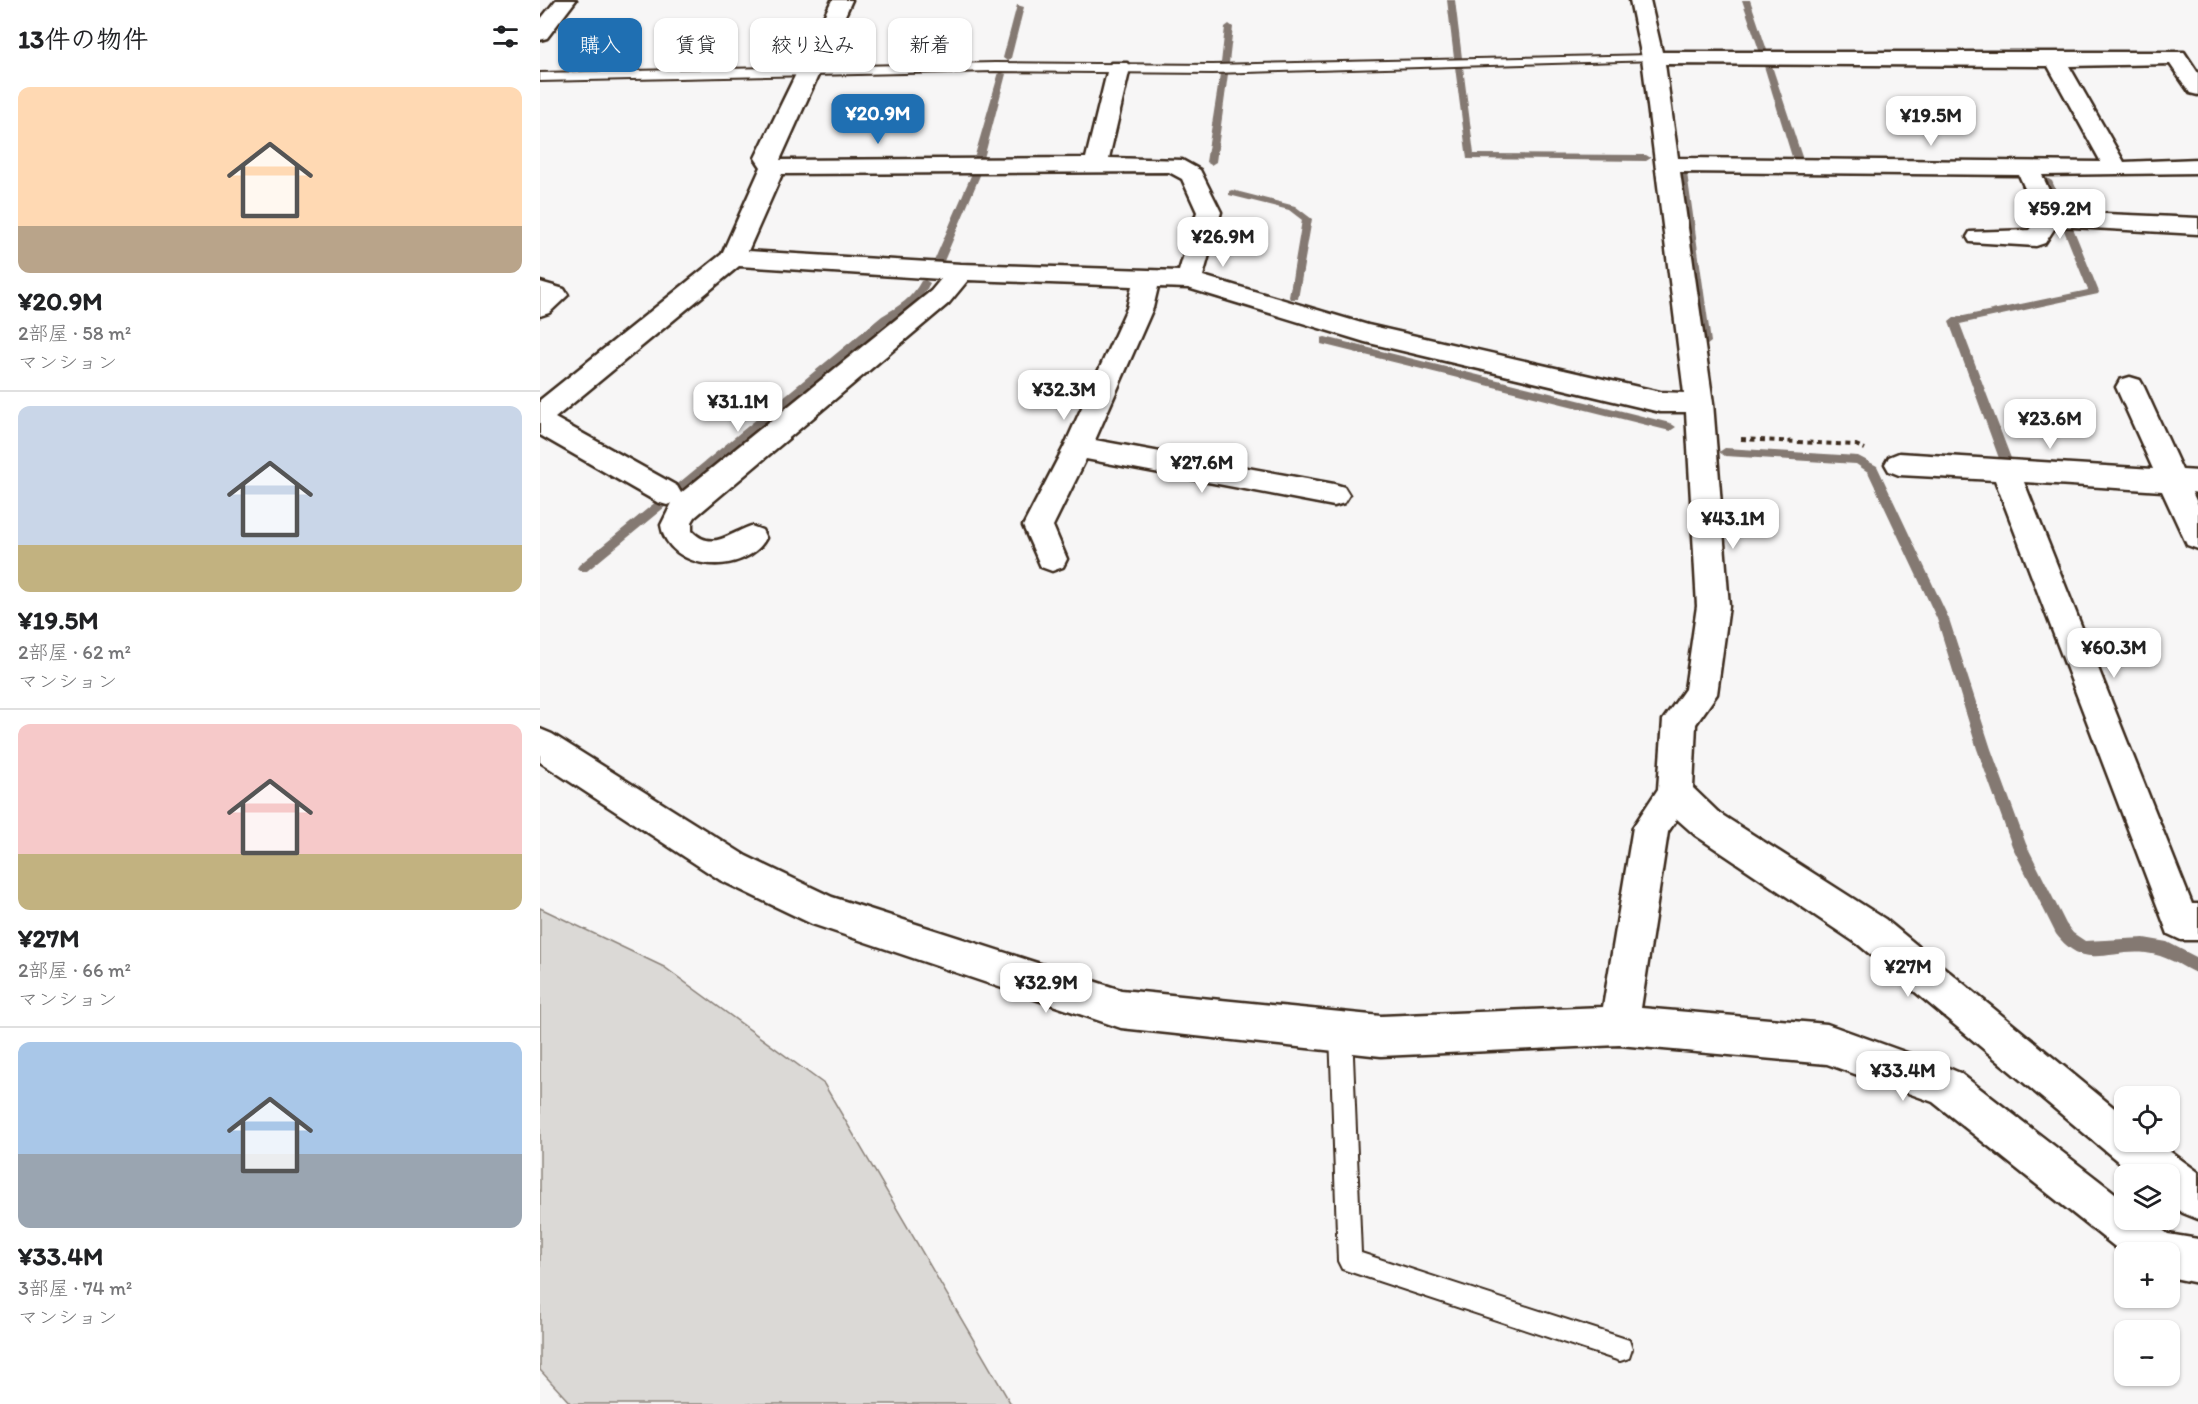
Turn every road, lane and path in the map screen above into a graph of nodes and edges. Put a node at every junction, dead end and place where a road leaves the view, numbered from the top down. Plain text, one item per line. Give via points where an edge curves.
1 (566, 0) edge
2 (842, 0) edge
3 (1640, 0) edge
4 (834, 18) edge
5 (540, 34) edge
6 (1653, 58) junction
7 (2055, 60) junction
8 (1119, 68) junction
9 (876, 70) edge
10 (750, 71) edge
11 (808, 72) edge
12 (540, 76) edge
13 (2198, 88) edge
14 (1096, 165) junction
15 (1666, 165) junction
16 (2198, 166) edge
17 (773, 167) junction
18 (2027, 168) junction
19 (2117, 169) junction
20 (2050, 218) junction
21 (2198, 225) edge
22 (1979, 237) dead end
23 (733, 258) junction
24 (961, 272) junction
25 (1147, 278) junction
26 (1189, 280) junction
27 (540, 290) edge
28 (540, 307) edge
29 (2130, 387) dead end
30 (1699, 403) junction
31 (540, 415) edge
32 (540, 422) edge
33 (1702, 437) junction
34 (1078, 447) junction
35 (1899, 464) joint
36 (2005, 470) junction
37 (2185, 481) edge
38 (667, 494) dead end
39 (1334, 495) dead end
40 (2198, 537) edge
41 (751, 538) dead end
42 (1052, 559) dead end
43 (540, 744) edge
44 (1675, 794) junction
45 (2198, 922) edge
46 (1619, 1026) junction
47 (1341, 1032) junction
48 (2153, 1164) edge
49 (2180, 1184) edge
50 (2198, 1198) edge
51 (2143, 1242) edge
52 (2180, 1258) edge
53 (2198, 1261) edge
54 (1620, 1349) dead end

1 - 5 street
2 - 4 street
3 - 6 street
6 - 7 street
6 - 8 lane
6 - 15 street
7 - 13 street via 2176,57
7 - 19 street
8 - 9 lane
8 - 14 street
10 - 12 lane
11 - 17 street via 767,158
14 - 17 street
14 - 26 street via 1174,165 1192,175 1209,212
15 - 18 street
15 - 30 street
16 - 19 street
17 - 23 street
18 - 19 street
18 - 20 street
20 - 21 street
20 - 22 street via 2036,237
23 - 24 street
23 - 31 street
24 - 25 street
24 - 41 street via 940,297 692,501 676,524 680,537 694,550 713,553
25 - 26 street
25 - 34 street via 1140,308
26 - 30 street via 1365,333 1659,402
27 - 28 street via 555,295
29 - 37 street
30 - 33 street
32 - 38 street
33 - 35 path via 1856,445
33 - 44 street via 1713,606 1701,694 1680,720
34 - 39 street
34 - 42 street via 1038,526
35 - 36 street
36 - 37 street
36 - 45 street via 2181,922
37 - 40 street
43 - 47 street via 733,868 825,912 1121,1009
44 - 46 street via 1651,827
44 - 48 street via 1707,825 1872,932
46 - 47 street via 1381,1036
46 - 51 street via 1827,1044 1946,1087
47 - 54 lane via 1350,1261
49 - 50 street
52 - 53 street

